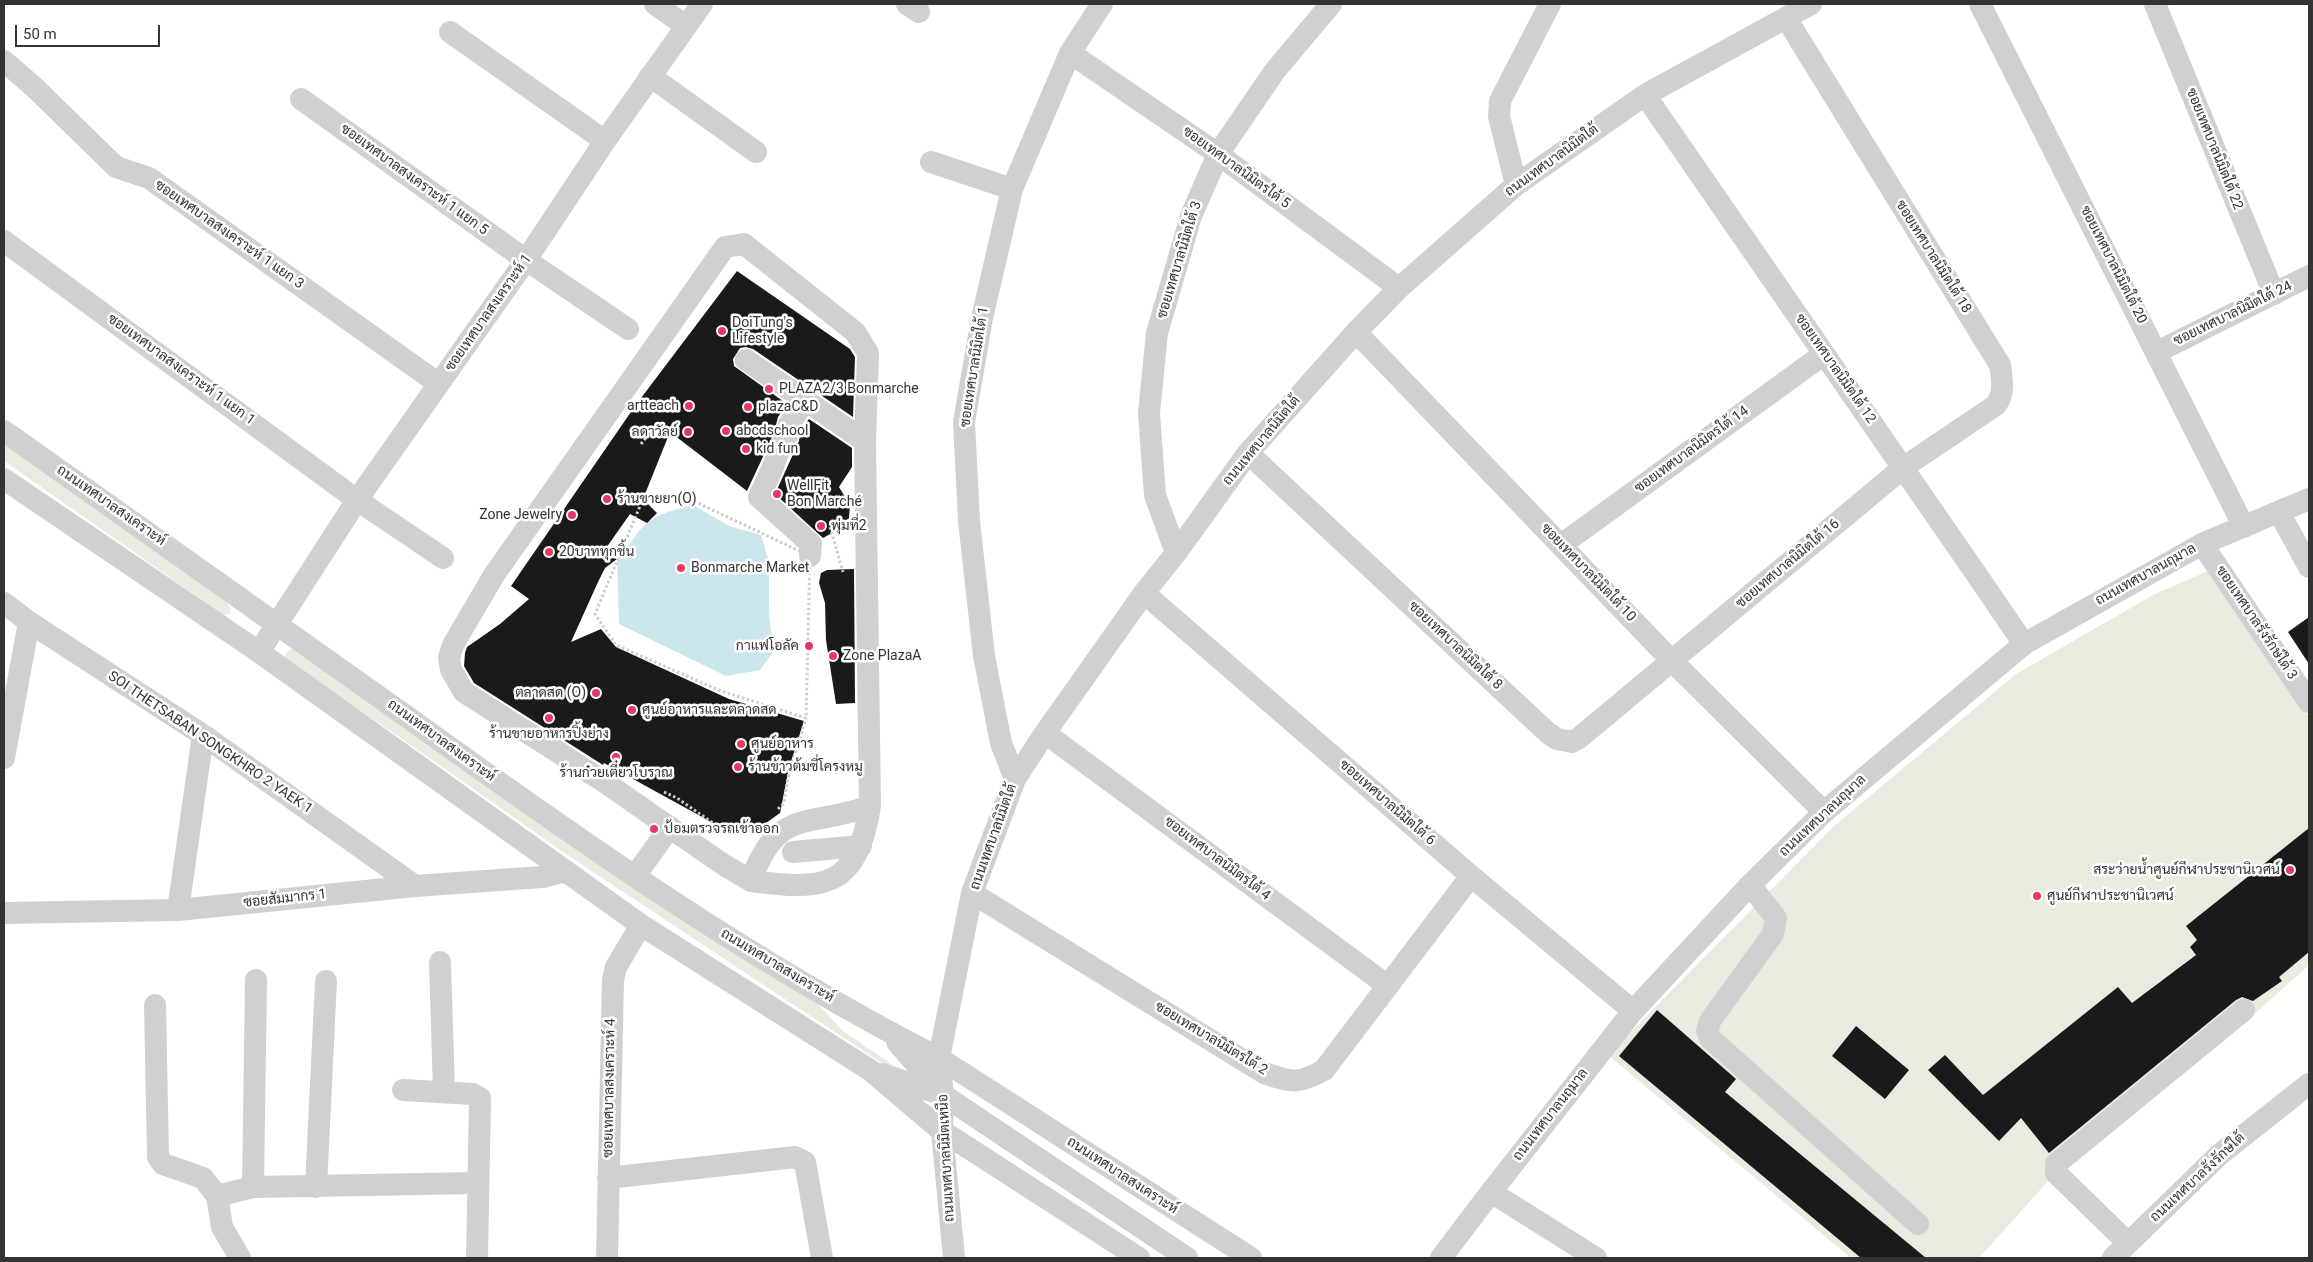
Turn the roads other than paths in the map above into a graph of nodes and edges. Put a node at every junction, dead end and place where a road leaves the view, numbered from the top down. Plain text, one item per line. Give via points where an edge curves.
1 (655, 4) edge
2 (702, 4) edge
3 (1102, 4) edge
4 (1331, 4) edge
5 (1550, 4) edge
6 (1811, 4) edge
7 (1980, 4) edge
8 (2155, 4) edge
9 (1786, 18) junction
10 (686, 26) junction
11 (450, 32) dead end
12 (1070, 52) junction
13 (4, 61) edge
14 (650, 76) junction
15 (1645, 95) junction
16 (301, 99) dead end
17 (605, 141) junction
18 (756, 152) dead end
19 (1218, 154) junction
20 (930, 162) dead end
21 (1516, 185) junction
22 (1012, 189) junction
23 (4, 241) edge
24 (526, 260) junction
25 (2309, 276) edge
26 (1399, 288) junction
27 (2274, 294) junction
28 (628, 329) dead end
29 (1356, 332) junction
30 (2157, 352) junction
31 (1824, 354) junction
32 (746, 360) dead end
33 (439, 384) junction
34 (806, 400) junction
35 (4, 430) edge
36 (865, 441) junction
37 (1248, 453) junction
38 (1904, 467) junction
39 (4, 479) edge
40 (356, 500) junction
41 (2309, 500) edge
42 (2279, 512) junction
43 (2244, 527) junction
44 (2202, 544) junction
45 (1561, 545) junction
46 (1176, 552) junction
47 (810, 556) road end
48 (443, 558) dead end
49 (2309, 567) edge
50 (1144, 593) junction
51 (4, 603) edge
52 (29, 622) junction
53 (278, 624) junction
54 (2024, 644) junction
55 (259, 652) junction
56 (1672, 661) junction
57 (2309, 702) edge
58 (1046, 733) junction
59 (203, 735) junction
60 (4, 758) edge
61 (1015, 779) junction
62 (870, 806) junction
63 (1824, 812) junction
64 (670, 827) junction
65 (861, 846) junction
66 (793, 852) dead end
67 (566, 871) junction
68 (636, 876) junction
69 (1471, 876) junction
70 (751, 881) junction
71 (1750, 885) junction
72 (415, 886) junction
73 (972, 893) junction
74 (178, 910) junction
75 (4, 913) edge
76 (641, 925) junction
77 (440, 962) dead end
78 (256, 980) dead end
79 (326, 981) dead end
80 (1388, 986) junction
81 (155, 1005) dead end
82 (1633, 1010) junction
83 (2244, 1010) dead end
84 (890, 1033) junction
85 (939, 1058) junction
86 (870, 1070) junction
87 (2309, 1084) edge
88 (403, 1090) dead end
89 (444, 1092) junction
90 (943, 1095) junction
91 (942, 1131) junction
92 (608, 1178) junction
93 (478, 1183) junction
94 (253, 1187) junction
95 (316, 1187) junction
96 (1491, 1192) junction
97 (217, 1196) junction
98 (1918, 1224) dead end
99 (2121, 1250) edge
100 (240, 1258) edge
101 (477, 1258) edge
102 (608, 1258) edge
103 (822, 1258) edge
104 (954, 1258) edge
105 (1139, 1258) edge
106 (1187, 1258) edge
107 (1252, 1258) edge
108 (1441, 1258) edge
109 (1596, 1258) edge

1 - 10 street
2 - 10 street, ซอยเทศบาลสงเคราะห์ 1
3 - 12 street, ซอยเทศบาลนิมิตใต้ 1
4 - 19 street, ซอยเทศบาลนิมิตใต้ 3 via 1274,72
5 - 21 street via 1500,102 1499,116
6 - 9 street, ถนนเทศบาลนิมิตใต้
7 - 30 street, ซอยเทศบาลนิมิตใต้ 20
8 - 27 street, ซอยเทศบาลนิมิตใต้ 22
9 - 15 street, ถนนเทศบาลนิมิตใต้
9 - 38 street, ซอยเทศบาลนิมิตใต้ 18 via 2000,364 2001,398 1996,405
10 - 14 street, ซอยเทศบาลสงเคราะห์ 1
11 - 17 street
12 - 19 street, ซอยเทศบาลนิมิตรใต้ 5
12 - 22 street, ซอยเทศบาลนิมิตใต้ 1
13 - 33 street, ซอยเทศบาลสงเคราะห์ 1 แยก 3 via 116,167 149,178
14 - 17 street, ซอยเทศบาลสงเคราะห์ 1
14 - 18 street
15 - 21 street, ถนนเทศบาลนิมิตใต้
15 - 31 street, ซอยเทศบาลนิมิตใต้ 12
16 - 24 street, ซอยเทศบาลสงเคราะห์ 1 แยก 5
17 - 24 street, ซอยเทศบาลสงเคราะห์ 1
19 - 26 street, ซอยเทศบาลนิมิตรใต้ 5
19 - 46 street, ซอยเทศบาลนิมิตใต้ 3 via 1191,216 1157,333 1149,413 1155,495
20 - 22 street
21 - 26 street, ถนนเทศบาลนิมิตใต้
22 - 61 street, ซอยเทศบาลนิมิตใต้ 1 via 982,318 964,422 969,520 984,656 1001,743
23 - 40 street, ซอยเทศบาลสงเคราะห์ 1 แยก 1
24 - 28 street, ซอยเทศบาลสงเคราะห์ 1 แยก 5
24 - 33 street, ซอยเทศบาลสงเคราะห์ 1
25 - 27 street, ซอยเทศบาลนิมิตใต้ 24
26 - 29 street, ถนนเทศบาลนิมิตใต้
27 - 30 street, ซอยเทศบาลนิมิตใต้ 24
29 - 37 street, ถนนเทศบาลนิมิตใต้
29 - 45 street, ซอยเทศบาลนิมิตใต้ 10
30 - 43 street, ซอยเทศบาลนิมิตใต้ 20
31 - 38 street, ซอยเทศบาลนิมิตใต้ 12
31 - 45 street, ซอยเทศบาลนิมิตรใต้ 14
32 - 34 street
33 - 40 street, ซอยเทศบาลสงเคราะห์ 1
34 - 36 street
34 - 47 street via 780,444 758,497 811,544
35 - 53 street, ถนนเทศบาลสงเคราะห์
36 - 62 street
36 - 64 street via 868,353 855,332 744,244 725,247 494,575 453,644 449,658 451,670 464,692
37 - 46 street, ถนนเทศบาลนิมิตใต้
37 - 56 street, ซอยเทศบาลนิมิตใต้ 8 via 1557,738 1572,742 1579,738
38 - 54 street, ซอยเทศบาลนิมิตใต้ 12
38 - 56 street, ซอยเทศบาลนิมิตใต้ 16
39 - 55 street, ถนนเทศบาลสงเคราะห์
40 - 48 street, ซอยเทศบาลสงเคราะห์ 1 แยก 1
40 - 53 street, ซอยเทศบาลสงเคราะห์ 1
41 - 42 street, ถนนเทศบาลนฤมาล
42 - 43 street, ถนนเทศบาลนฤมาล
42 - 49 street
43 - 44 street, ถนนเทศบาลนฤมาล
44 - 54 street, ถนนเทศบาลนฤมาล
44 - 57 street, ซอยเทศบาลรังรักษ์ใต้ 3
45 - 56 street, ซอยเทศบาลนิมิตใต้ 10
46 - 50 street, ถนนเทศบาลนิมิตใต้
50 - 58 street, ถนนเทศบาลนิมิตใต้
50 - 69 street, ซอยเทศบาลนิมิตใต้ 6
51 - 52 street, SOI THETSABAN SONGKHRO 2 YAEK 1
52 - 59 street, SOI THETSABAN SONGKHRO 2 YAEK 1
52 - 60 street
53 - 55 street, ซอยเทศบาลสงเคราะห์ 1
53 - 68 street, ถนนเทศบาลสงเคราะห์
54 - 63 street, ถนนเทศบาลนฤมาล
55 - 67 street, ถนนเทศบาลสงเคราะห์
56 - 63 street, ซอยเทศบาลนิมิตใต้ 10
58 - 61 street, ถนนเทศบาลนิมิตใต้
58 - 80 street, ซอยเทศบาลนิมิตรใต้ 4
59 - 72 street, SOI THETSABAN SONGKHRO 2 YAEK 1
59 - 74 street
61 - 73 street, ถนนเทศบาลนิมิตใต้
62 - 65 street
62 - 70 street via 783,829 768,845
63 - 71 street, ถนนเทศบาลนฤมาล
64 - 68 street
64 - 70 street
65 - 66 street
65 - 70 street via 848,869 818,884 787,886
67 - 72 street, ซอยสัมมากร 1 via 542,878
67 - 76 street, ถนนเทศบาลสงเคราะห์
68 - 84 street, ถนนเทศบาลสงเคราะห์ via 707,924
69 - 80 street, ซอยเทศบาลนิมิตรใต้ 2
69 - 82 street, ซอยเทศบาลนิมิตใต้ 6
71 - 82 street, ถนนเทศบาลนฤมาล
71 - 98 street via 1776,918 1776,926 1710,1021 1707,1031 1711,1039
72 - 74 street, ซอยสัมมากร 1
73 - 80 street, ซอยเทศบาลนิมิตรใต้ 2 via 1264,1073 1291,1082 1306,1080 1324,1070
73 - 85 street, ถนนเทศบาลนิมิตใต้
74 - 75 street, ซอยสัมมากร 1
76 - 86 street, ถนนเทศบาลสงเคราะห์
76 - 92 street, ซอยเทศบาลสงเคราะห์ 4 via 616,967 613,980
77 - 89 street
78 - 94 street
79 - 95 street
81 - 97 street via 158,1157 163,1164 203,1178
82 - 96 street, ถนนเทศบาลนฤมาล
83 - 99 street via 2056,1164 2056,1173
84 - 85 street, ถนนเทศบาลสงเคราะห์
84 - 90 street, ถนนเทศบาลสงเคราะห์
85 - 90 street, ถนนเทศบาลนิมิตเหนือ
85 - 107 street, ถนนเทศบาลสงเคราะห์
86 - 90 street, ถนนเทศบาลสงเคราะห์
86 - 91 street, ถนนเทศบาลสงเคราะห์
87 - 99 street, ถนนเทศบาลรังรักษ์ใต้ via 2219,1155
88 - 89 street
89 - 93 street via 473,1094 480,1098
90 - 91 street, ถนนเทศบาลนิมิตเหนือ
90 - 106 street, ถนนเทศบาลสงเคราะห์
91 - 104 street, ถนนเทศบาลนิมิตเหนือ
91 - 105 street, ถนนเทศบาลสงเคราะห์
92 - 102 street, ซอยเทศบาลสงเคราะห์ 4
92 - 103 street via 795,1157 801,1159
93 - 95 street
93 - 101 street
94 - 95 street
94 - 97 street
96 - 108 street, ถนนเทศบาลนฤมาล
96 - 109 street
97 - 100 street via 222,1227

